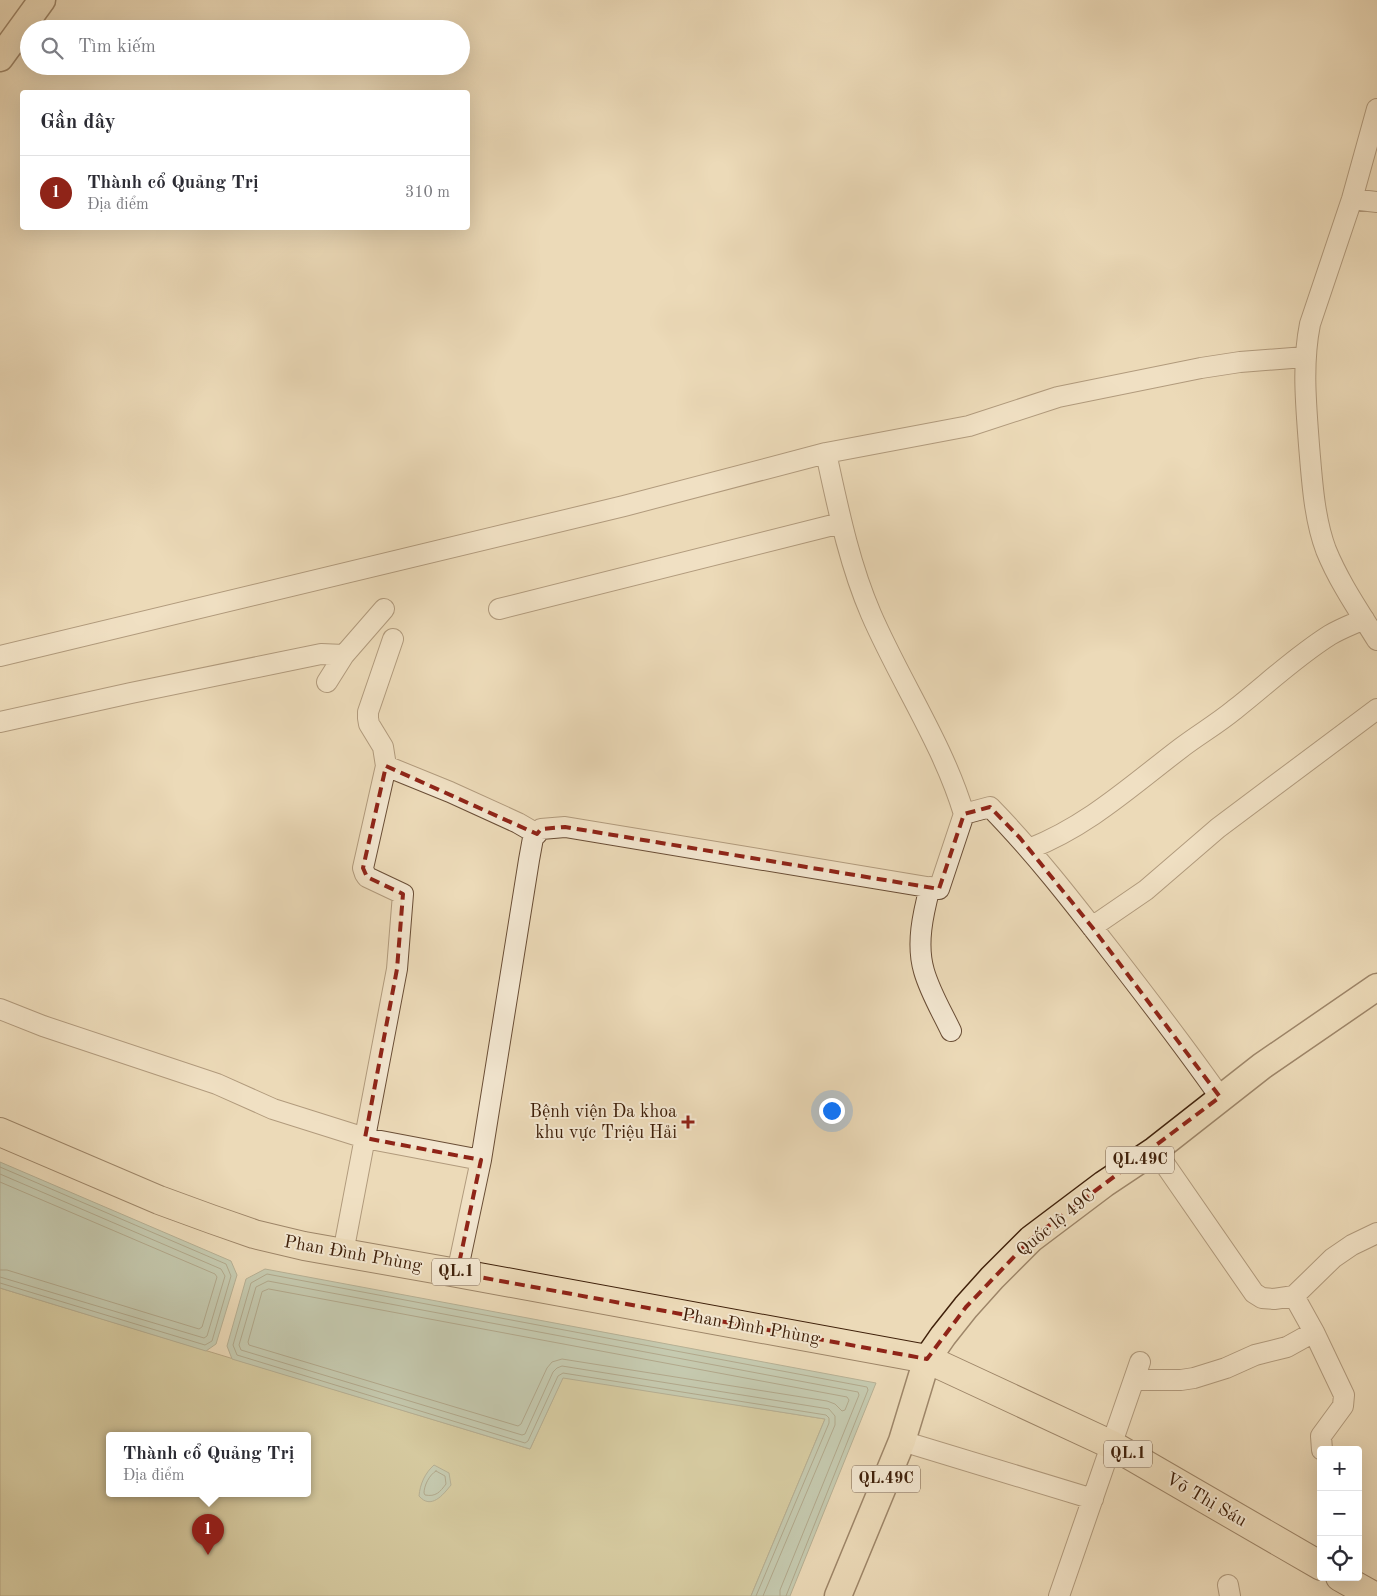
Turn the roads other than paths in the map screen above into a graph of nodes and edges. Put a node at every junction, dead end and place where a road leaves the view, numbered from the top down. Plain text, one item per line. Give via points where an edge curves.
1 (42, 0) edge
2 (28, 20) edge
3 (20, 30) edge
4 (0, 58) edge
5 (1377, 109) edge
6 (1352, 199) junction
7 (1377, 202) edge
8 (1305, 357) junction
9 (826, 453) junction
10 (841, 523) junction
11 (384, 609) dead end
12 (499, 609) dead end
13 (1364, 619) junction
14 (393, 639) dead end
15 (1377, 640) edge
16 (344, 655) junction
17 (0, 656) edge
18 (328, 682) dead end
19 (1377, 709) edge
20 (0, 722) edge
21 (386, 766) junction
22 (964, 814) junction
23 (536, 834) junction
24 (1029, 848) junction
25 (930, 887) junction
26 (1092, 927) junction
27 (1377, 987) edge
28 (0, 1009) edge
29 (951, 1031) dead end
30 (1220, 1097) junction
31 (0, 1132) edge
32 (365, 1138) junction
33 (1154, 1150) junction
34 (480, 1160) junction
35 (1377, 1233) edge
36 (343, 1252) junction
37 (457, 1273) junction
38 (1294, 1296) junction
39 (1314, 1332) junction
40 (927, 1359) junction
41 (902, 1441) junction
42 (1112, 1445) junction
43 (1322, 1446) edge
44 (1093, 1499) junction
45 (1317, 1564) edge
46 (1340, 1581) edge
47 (1347, 1581) edge
48 (838, 1596) edge
49 (1059, 1596) edge
50 (1341, 1596) edge
51 (1374, 1596) edge

1 - 2 main road
3 - 4 main road
5 - 6 street
6 - 7 street
6 - 8 street via 1310,324
8 - 9 street via 1191,370 1058,397 949,431
8 - 13 street via 1310,467 1320,531 1333,566
9 - 10 street
9 - 17 street via 624,506
10 - 12 street
10 - 22 street via 861,590 946,766
11 - 16 street
13 - 15 street
13 - 24 street via 1332,634 1291,662 1233,711 1091,817 1052,840
14 - 21 street via 368,712 383,747
16 - 18 street
16 - 20 street via 321,654
19 - 26 street via 1218,828 1146,890
21 - 23 street via 450,792
21 - 32 street via 363,871 367,877 403,894 397,969
22 - 24 street via 990,808
22 - 25 street via 938,889
23 - 25 street via 541,829 565,827
23 - 34 street
24 - 26 street
25 - 29 street via 922,918 924,971
26 - 30 street
27 - 30 main road, Quốc lộ 49C / QL.49C
28 - 32 street via 217,1084 273,1109
30 - 33 main road, Quốc lộ 49C / QL.49C
31 - 36 highway, Phan Đình Phùng / QL.1 via 211,1220 254,1234
32 - 34 street
32 - 36 street
33 - 38 street via 1254,1292 1262,1298
33 - 40 main road, Quốc lộ 49C / QL.49C via 1031,1239 966,1307
34 - 37 street
35 - 38 street via 1333,1258
36 - 37 highway, Phan Đình Phùng / QL.1
37 - 40 highway, Phan Đình Phùng / QL.1
38 - 39 street
39 - 42 street via 1287,1347 1255,1355 1194,1378 1181,1380 1137,1371
39 - 43 street via 1344,1395 1343,1406 1321,1436
40 - 41 main road, QL.49C
40 - 42 highway, Võ Thị Sáu / QL.1
41 - 44 street
41 - 48 main road, QL.49C
42 - 44 street
42 - 45 highway, Võ Thị Sáu / QL.1
44 - 49 street
46 - 50 street
47 - 51 highway

